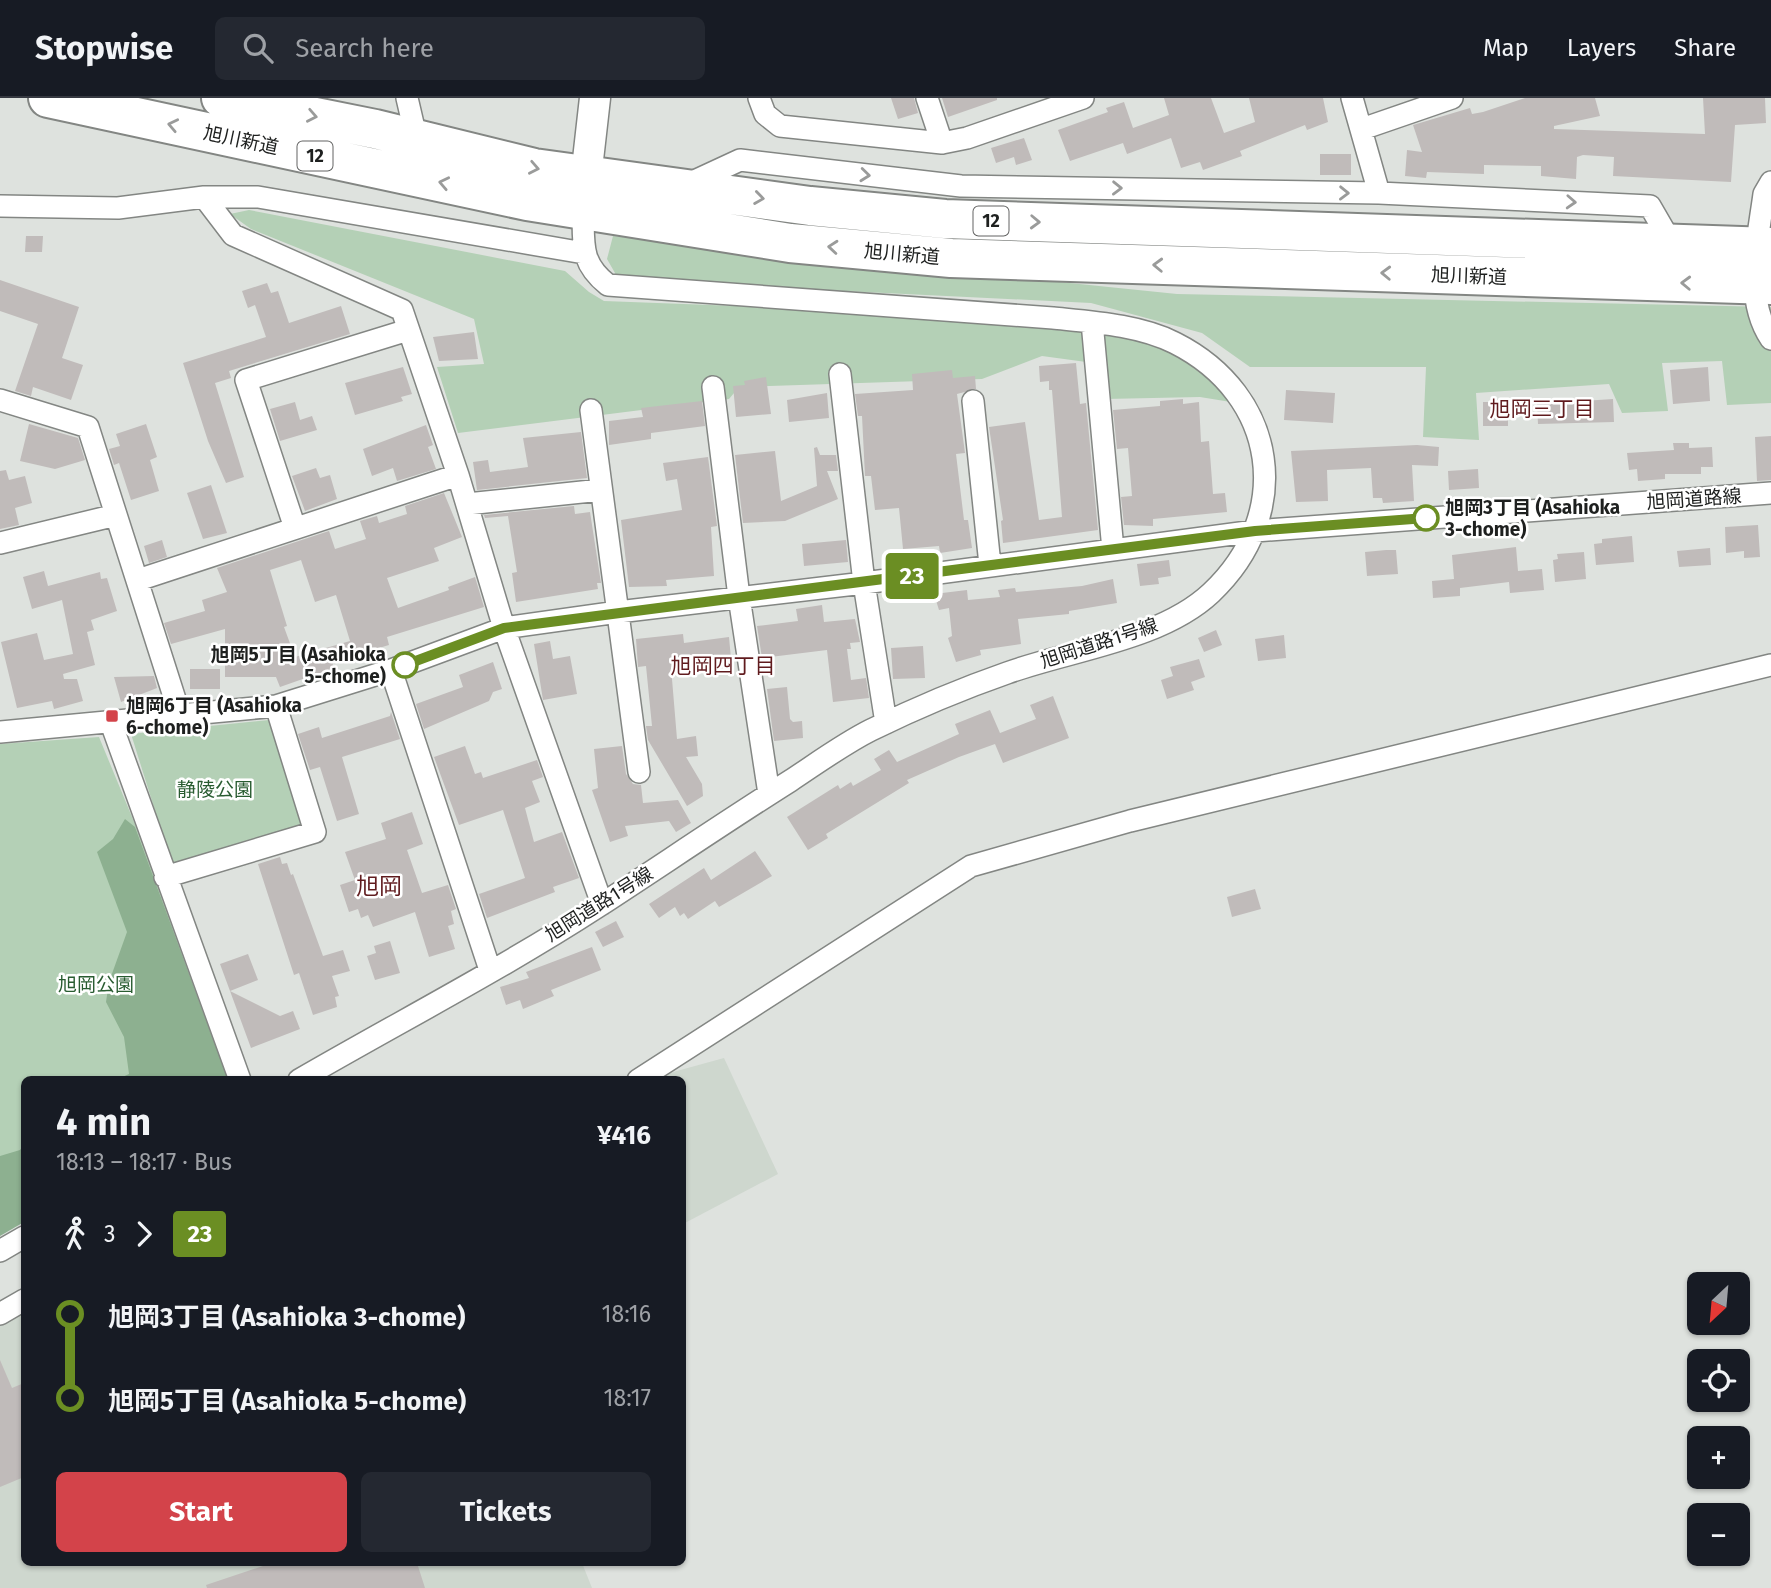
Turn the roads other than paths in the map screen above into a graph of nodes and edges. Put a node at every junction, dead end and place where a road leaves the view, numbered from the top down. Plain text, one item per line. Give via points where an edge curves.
1 (48, 98) edge
2 (222, 98) edge
3 (407, 98) edge
4 (595, 98) edge
5 (759, 98) edge
6 (927, 98) edge
7 (1083, 98) edge
8 (1352, 98) edge
9 (1452, 98) edge
10 (1362, 129) junction
11 (417, 141) junction
12 (942, 143) junction
13 (1771, 182) edge
14 (681, 187) junction
15 (584, 193) junction
16 (1379, 193) junction
17 (204, 197) junction
18 (0, 206) edge
19 (1672, 244) junction
20 (1764, 247) edge
21 (583, 253) junction
22 (1763, 285) edge
23 (1093, 322) junction
24 (408, 330) junction
25 (1771, 339) edge
26 (840, 374) dead end
27 (713, 387) dead end
28 (0, 400) edge
29 (972, 401) dead end
30 (591, 410) dead end
31 (458, 475) junction
32 (601, 490) junction
33 (1771, 493) edge
34 (467, 504) junction
35 (116, 515) junction
36 (295, 528) junction
37 (1255, 531) junction
38 (0, 543) edge
39 (1113, 550) junction
40 (990, 565) junction
41 (138, 580) junction
42 (864, 583) junction
43 (739, 597) junction
44 (618, 612) junction
45 (504, 628) junction
46 (1771, 665) edge
47 (391, 670) junction
48 (276, 706) junction
49 (180, 715) junction
50 (111, 723) junction
51 (886, 723) junction
52 (0, 732) edge
53 (639, 772) dead end
54 (769, 794) junction
55 (165, 877) junction
56 (602, 904) junction
57 (490, 970) junction
58 (239, 1076) edge
59 (306, 1076) edge
60 (644, 1076) edge
61 (21, 1239) edge
62 (0, 1251) edge
63 (21, 1302) edge
64 (0, 1314) edge

15 -> 1 highway, 旭川新道 / 12 via 514,198
2 -> 11 highway, 旭川新道 / 12
3 - 11 street
4 - 15 main road
5 - 12 street via 765,114 780,126
6 - 12 street
7 - 12 street
8 - 10 street
9 - 10 street
10 - 16 street
11 -> 15 highway, 旭川新道 / 12 via 534,168
13 - 20 street via 1764,194
14 - 15 highway, 旭川新道 / 12
14 -> 16 street via 740,160 961,186
14 -> 19 highway, 旭川新道 / 12 via 945,219
15 - 21 street
22 -> 15 highway, 旭川新道 / 12 via 951,258 790,243
16 -> 19 street via 1650,206
17 - 18 street via 118,208
17 - 21 street via 258,197
17 - 24 street via 233,234 402,310
19 - 20 highway, 旭川新道 / 12
20 - 22 street
21 - 23 street, 旭岡道路1号線 via 592,272 608,285
22 - 25 street via 1759,311
23 - 37 street, 旭岡道路1号線 via 1171,341 1199,356 1243,404 1265,465 1264,506
23 - 39 street
24 - 31 street
24 - 36 street via 246,380
26 - 42 street
27 - 43 street
28 - 35 street via 88,427
29 - 40 street
30 - 32 street
31 - 34 street
31 - 36 street
32 - 34 street
32 - 44 street
33 - 37 street, 旭岡道路線
34 - 45 street
35 - 38 street
35 - 41 street
36 - 41 street
37 - 39 street, 旭岡道路線
37 - 51 street, 旭岡道路1号線 via 1239,564 1208,596 1152,629 1007,673
39 - 40 street, 旭岡道路線
40 - 42 street, 旭岡道路線
41 - 49 street
42 - 43 street, 旭岡道路線
42 - 51 street
43 - 44 street, 旭岡道路線
43 - 54 street
44 - 45 street, 旭岡道路線
44 - 53 street
45 - 47 street, 旭岡道路線
45 - 56 street
46 - 60 street via 1130,821 971,866
47 - 48 street, 旭岡道路線
47 - 57 street
48 - 49 street, 旭岡道路線
48 - 55 street via 316,832
49 - 50 street, 旭岡道路線
50 - 52 street, 旭岡道路線
50 - 55 street
51 - 54 street, 旭岡道路1号線
54 - 56 street, 旭岡道路1号線
55 - 58 street
56 - 57 street, 旭岡道路1号線
57 - 59 street, 旭岡道路1号線
61 - 62 street
63 - 64 street

